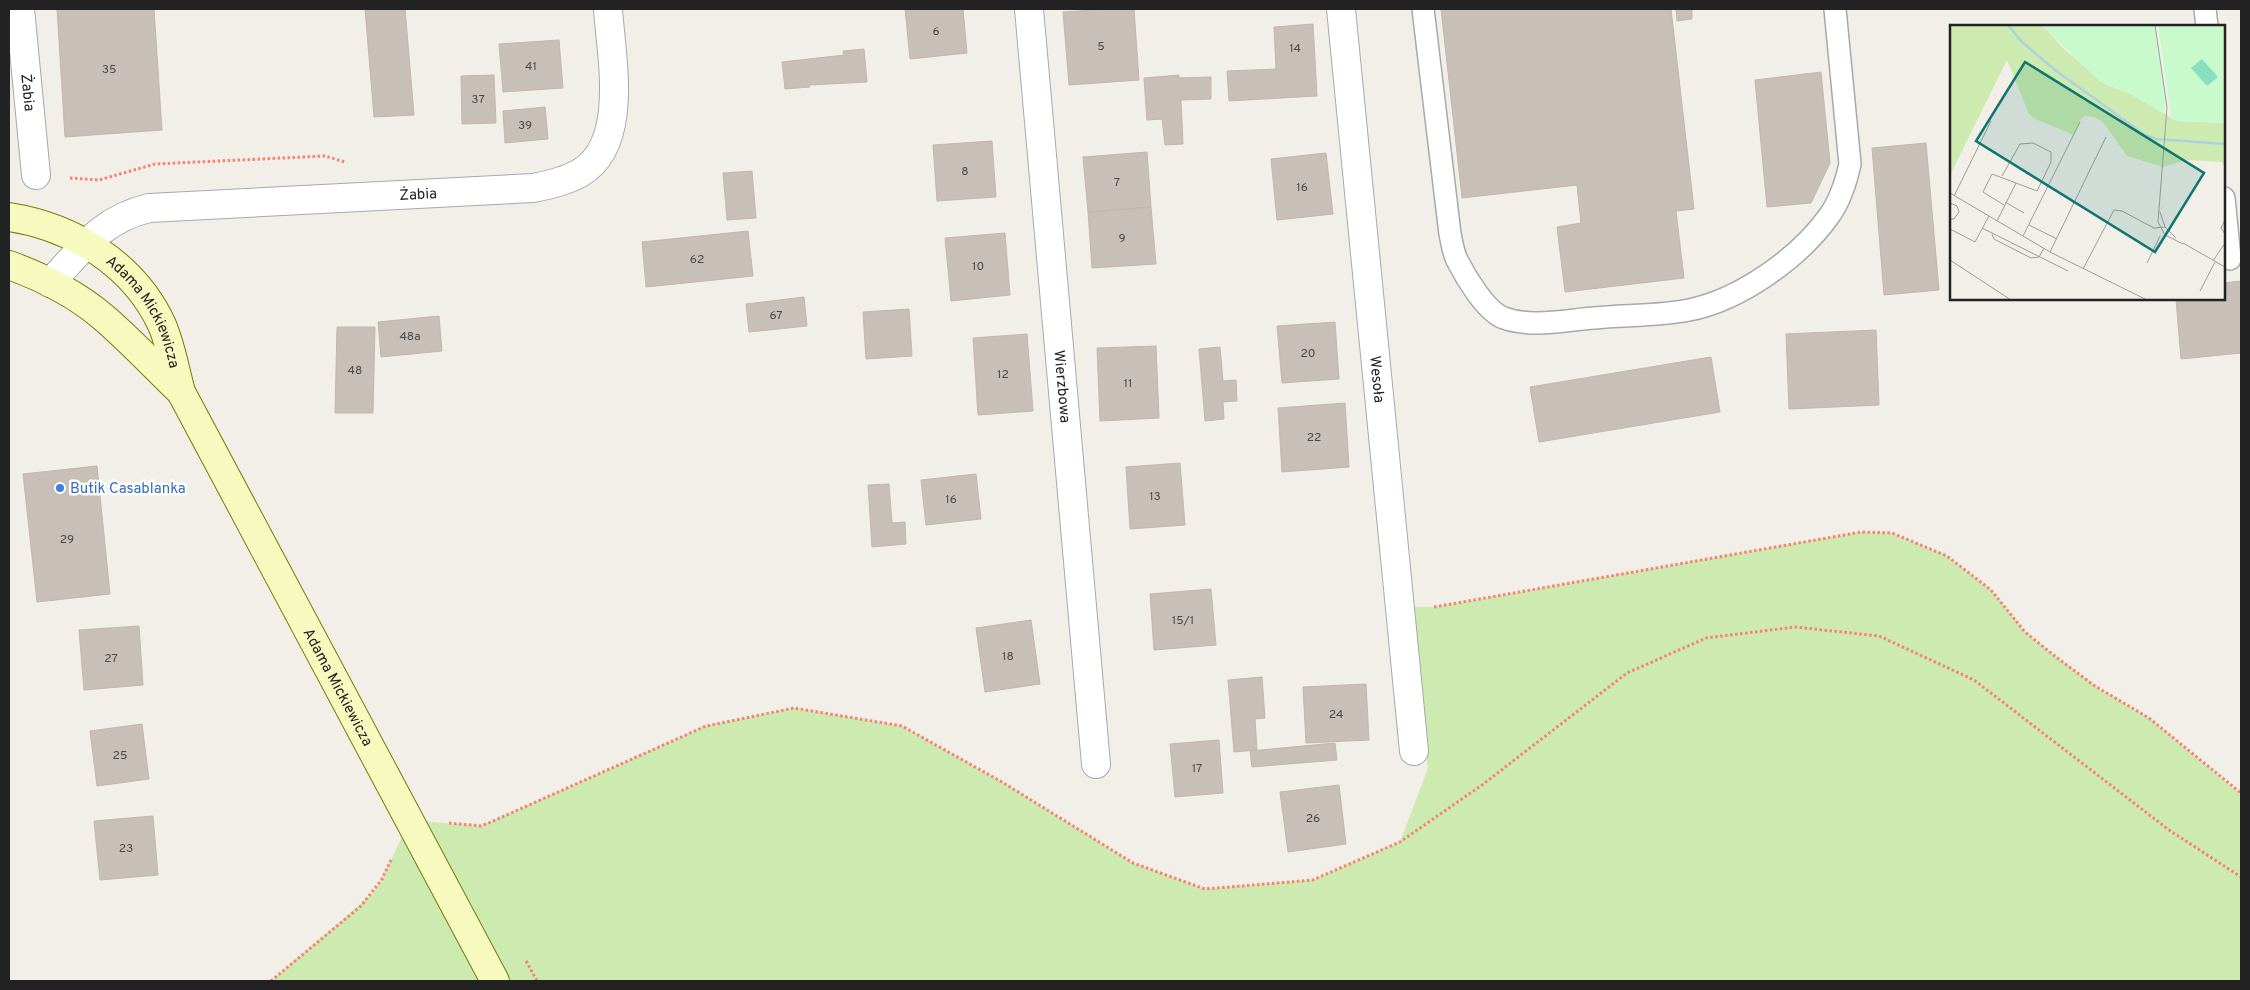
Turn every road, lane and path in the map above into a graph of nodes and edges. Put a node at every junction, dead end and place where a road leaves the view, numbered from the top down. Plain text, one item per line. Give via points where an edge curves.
1 (20, 9) edge
2 (608, 9) edge
3 (1029, 9) edge
4 (1341, 9) edge
5 (1423, 9) edge
6 (1835, 9) edge
7 (2205, 9) edge
8 (2206, 25) edge
9 (353, 164) dead end
10 (36, 175) joint
11 (2225, 208) edge
12 (9, 217) edge
13 (88, 243) junction
14 (2230, 259) dead end
15 (9, 265) edge
16 (50, 283) junction
17 (181, 392) junction
18 (1398, 607) junction
19 (1414, 752) dead end
20 (1096, 764) dead end
21 (2241, 793) edge
22 (410, 820) junction
23 (398, 864) dead end
24 (2241, 877) edge
25 (272, 981) edge
26 (495, 981) edge

1 - 10 street, Żabia
2 - 13 street, Żabia via 614,88 611,128 592,164 566,180 533,188 159,207 114,221
3 - 20 street, Wierzbowa
4 - 18 street, Wesoła
5 - 6 lane via 1450,234 1456,259 1482,301 1502,318 1531,323 1688,310 1719,302 1781,264 1808,240 1829,216 1844,188 1850,164
7 - 8 lane
9 - 10 path via 324,156 155,164 99,180
11 - 14 lane
12 - 13 street via 54,227
13 - 16 street, Żabia
13 - 17 street, Adama Mickiewicza via 125,275 156,314
15 - 16 street
16 - 17 street, Adama Mickiewicza via 103,317
17 - 22 street, Adama Mickiewicza
18 - 19 street, Wesoła
18 - 21 path via 1435,607 1861,532 1892,533 1946,556 1991,590 2025,632 2056,657 2095,686 2149,718
22 - 24 path via 481,826 706,726 794,708 902,726 1002,782 1133,864 1205,889 1313,880 1400,842 1482,785 1627,673 1706,638 1795,627 1879,636 1974,680 2168,830
22 - 26 street, Adama Mickiewicza
23 - 25 path via 393,856 382,879 366,900

